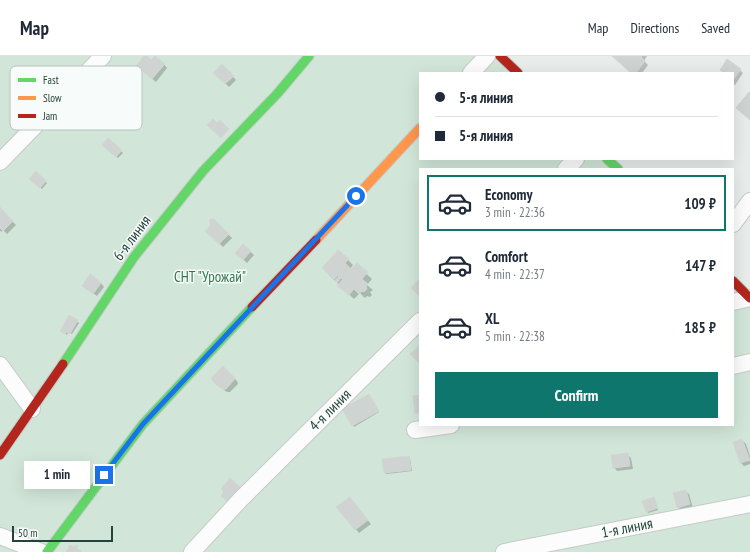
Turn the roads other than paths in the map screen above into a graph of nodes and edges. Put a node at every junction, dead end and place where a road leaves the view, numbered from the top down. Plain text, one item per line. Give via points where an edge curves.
1 (103, 56) edge
2 (309, 56) edge
3 (487, 56) edge
4 (500, 56) edge
5 (93, 66) edge
6 (472, 72) edge
7 (517, 72) edge
8 (419, 129) edge
9 (28, 130) edge
10 (2, 156) edge
11 (575, 160) edge
12 (608, 160) edge
13 (567, 168) edge
14 (617, 168) edge
15 (750, 201) edge
16 (734, 223) edge
17 (734, 283) edge
18 (750, 298) edge
19 (734, 302) edge
20 (419, 321) edge
21 (750, 362) edge
22 (0, 365) edge
23 (734, 366) edge
24 (32, 410) junction
25 (444, 426) edge
26 (415, 430) dead end
27 (0, 455) edge
28 (750, 504) edge
29 (0, 536) edge
30 (41, 552) edge
31 (47, 552) edge
32 (192, 552) edge
33 (504, 552) edge

1 - 5 street
2 - 24 street, 6-я линия via 277,94 203,171 134,257
3 - 6 street
4 - 7 street
8 - 31 street via 143,424
9 - 10 street
11 - 13 street
12 - 14 street
15 - 16 street
17 - 18 street
18 - 19 street
20 - 32 street, 4-я линия via 240,500
21 - 23 street
22 - 24 street
24 - 27 street, 6-я линия
25 - 26 street
28 - 33 street, 1-я линия
29 - 30 street

